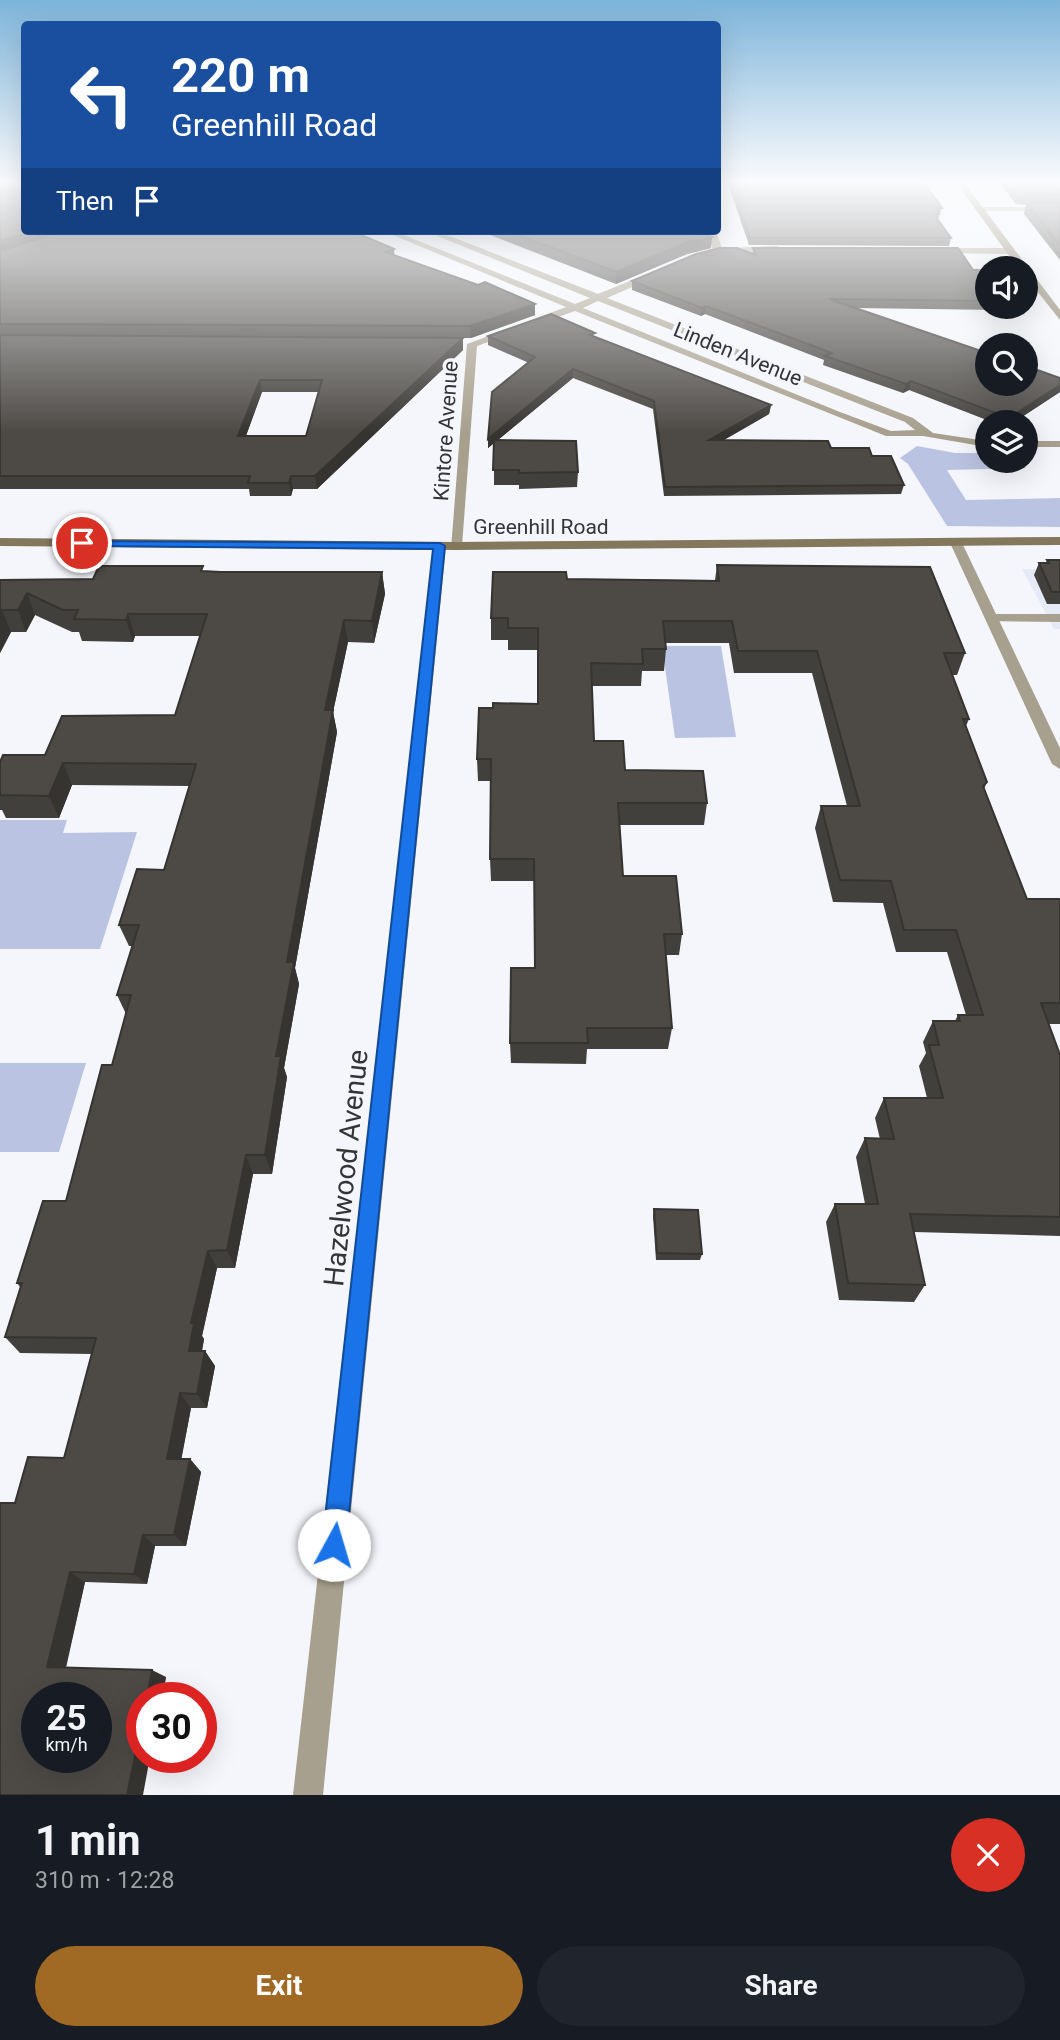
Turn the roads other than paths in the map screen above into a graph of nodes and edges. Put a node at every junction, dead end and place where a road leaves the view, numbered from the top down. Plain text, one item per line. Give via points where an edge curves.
1 (469, 265) edge
2 (515, 265) edge
3 (667, 268) edge
4 (1038, 288) edge
5 (600, 298) junction
6 (574, 308) junction
7 (1060, 317) edge
8 (458, 344) edge
9 (472, 344) junction
10 (830, 391) junction
11 (808, 403) junction
12 (923, 433) junction
13 (975, 443) edge
14 (1038, 444) edge
15 (1060, 444) edge
16 (1060, 541) edge
17 (0, 542) edge
18 (957, 545) junction
19 (448, 546) junction
20 (1060, 550) edge
21 (991, 618) junction
22 (1060, 618) edge
23 (1060, 764) edge
24 (308, 1795) edge

1 - 6 street, Linden Avenue
2 - 5 street, Linden Avenue
3 - 5 street, Kintore Avenue
4 - 7 main road
5 - 6 street, Kintore Avenue
5 - 10 street, Linden Avenue
6 - 9 street, Kintore Avenue
6 - 11 street, Linden Avenue
8 - 9 street
9 - 19 street, Kintore Avenue
10 - 11 street
10 - 12 street, Linden Avenue via 909,420
11 - 12 street, Linden Avenue via 890,434
12 - 13 street, Linden Avenue via 950,442
14 - 15 street
16 - 18 main road, Greenhill Road
17 - 19 main road, Greenhill Road
18 - 19 main road, Greenhill Road
18 - 20 main road, Greenhill Road
18 - 21 street
19 - 24 street, Hazelwood Avenue
21 - 22 street
21 - 23 street

